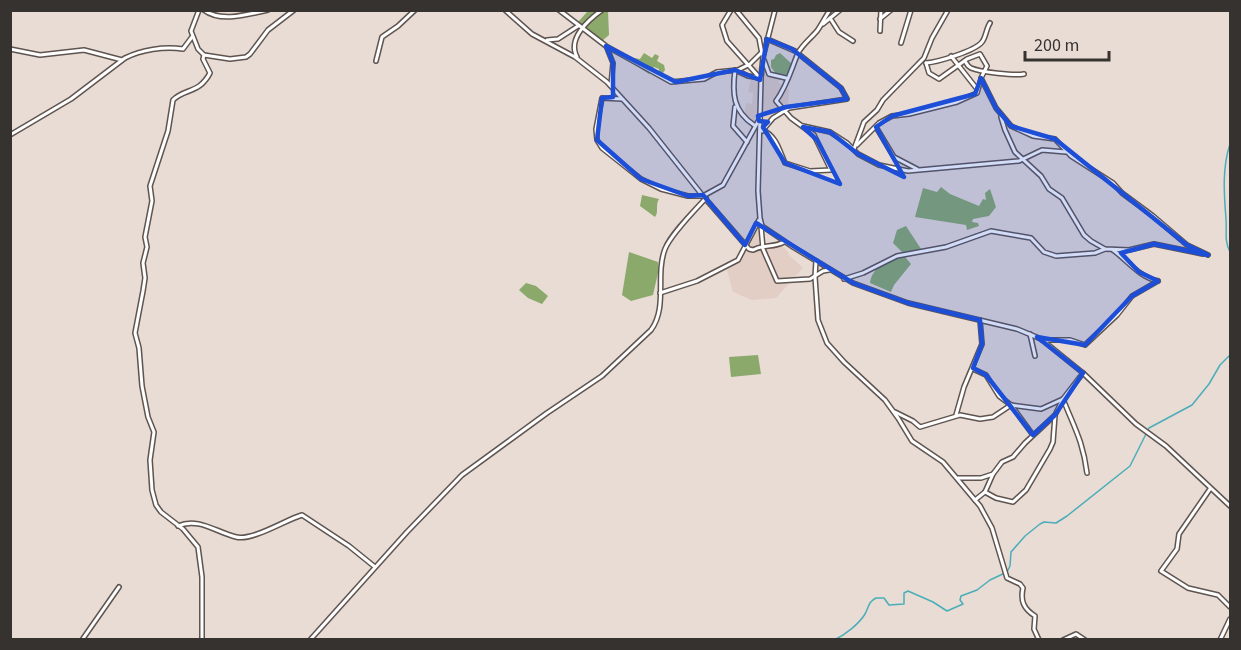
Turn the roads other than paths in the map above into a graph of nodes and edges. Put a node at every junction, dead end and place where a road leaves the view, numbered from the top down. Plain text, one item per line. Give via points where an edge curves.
1 (199, 10) edge
2 (204, 10) edge
3 (268, 10) edge
4 (294, 10) edge
5 (415, 10) edge
6 (505, 10) edge
7 (559, 10) edge
8 (602, 10) edge
9 (734, 10) edge
10 (775, 10) edge
11 (830, 10) edge
12 (840, 10) edge
13 (881, 10) edge
14 (891, 10) edge
15 (911, 10) edge
16 (948, 10) edge
17 (830, 18) junction
18 (880, 19) junction
19 (990, 23) dead end
20 (580, 27) junction
21 (819, 29) junction
22 (880, 30) dead end
23 (192, 37) junction
24 (767, 39) junction
25 (543, 40) junction
26 (853, 41) dead end
27 (901, 43) dead end
28 (606, 46) junction
29 (10, 49) edge
30 (763, 54) junction
31 (204, 55) junction
32 (798, 55) junction
33 (951, 56) junction
34 (122, 60) junction
35 (579, 60) junction
36 (376, 61) dead end
37 (965, 61) junction
38 (926, 63) junction
39 (748, 65) junction
40 (919, 65) junction
41 (959, 66) junction
42 (735, 70) junction
43 (983, 71) junction
44 (1024, 74) dead end
45 (761, 78) junction
46 (787, 78) junction
47 (981, 78) junction
48 (611, 85) junction
49 (977, 89) junction
50 (624, 99) junction
51 (735, 106) junction
52 (783, 110) junction
53 (1000, 115) junction
54 (761, 116) junction
55 (754, 125) junction
56 (802, 125) junction
57 (876, 127) junction
58 (763, 130) junction
59 (10, 135) edge
60 (760, 136) junction
61 (747, 142) junction
62 (854, 149) junction
63 (1067, 153) junction
64 (1022, 159) junction
65 (919, 170) junction
66 (704, 197) junction
67 (760, 218) junction
68 (761, 224) junction
69 (784, 242) junction
70 (745, 245) junction
71 (762, 246) junction
72 (1105, 249) junction
73 (1113, 250) junction
74 (816, 261) junction
75 (830, 270) junction
76 (815, 278) junction
77 (844, 279) junction
78 (660, 293) junction
79 (980, 320) junction
80 (1030, 334) junction
81 (1041, 339) junction
82 (1035, 356) dead end
83 (973, 368) junction
84 (1083, 373) junction
85 (1063, 399) junction
86 (1011, 405) junction
87 (894, 412) junction
88 (956, 415) junction
89 (1055, 415) junction
90 (1033, 435) junction
91 (1087, 473) dead end
92 (993, 474) junction
93 (958, 478) junction
94 (1210, 489) junction
95 (985, 492) junction
96 (975, 500) junction
97 (1230, 506) edge
98 (178, 526) junction
99 (375, 567) junction
100 (119, 587) dead end
101 (1230, 607) edge
102 (1230, 619) edge
103 (82, 639) edge
104 (202, 639) edge
105 (310, 639) edge
106 (1039, 639) edge
107 (1063, 639) edge
108 (1085, 639) edge
109 (1220, 639) edge

1 - 23 street
2 - 3 street via 220,17
4 - 31 street via 268,30 246,57 230,60
5 - 36 street via 382,37
6 - 25 street
7 - 20 street
8 - 20 street
9 - 30 street via 756,33
9 - 39 street via 722,23 724,36
10 - 24 street
11 - 21 street
12 - 17 street
13 - 18 street
14 - 18 street
15 - 27 street
16 - 40 street
17 - 21 street
17 - 26 street via 838,32
18 - 22 street
19 - 33 street via 983,41 976,47
20 - 25 street via 558,39
20 - 28 street
20 - 35 street via 574,47
21 - 32 street
23 - 31 street
23 - 34 street via 183,49 165,48
24 - 30 street
24 - 32 street
25 - 35 street
28 - 42 street via 672,82 704,80 717,72
28 - 48 street via 613,63
29 - 34 street via 40,55 84,50
30 - 39 street
30 - 45 street
30 - 46 street via 769,74
31 - 98 street via 210,73 200,86 173,100 168,131 150,186 144,284 135,333 142,386 154,432 152,490 161,512
32 - 46 street
32 - 52 street via 841,88 847,99
33 - 38 street
33 - 41 street
34 - 59 street via 65,103
35 - 48 street
37 - 41 street
37 - 43 street via 969,67
37 - 43 street via 980,54 987,66
38 - 40 street
38 - 41 street via 928,73 939,80
39 - 42 street
39 - 45 street
40 - 62 street via 864,122
41 - 49 street
42 - 45 street
42 - 51 street
43 - 44 street
43 - 47 street
45 - 54 street
46 - 52 street via 784,92 776,101
47 - 49 street
47 - 53 street
48 - 50 street
49 - 57 street via 977,93 957,102 892,116
50 - 66 street
50 - 66 street via 602,98 596,129 602,148 646,182 688,196
51 - 55 street
51 - 61 street via 733,126
52 - 56 street
52 - 58 street
53 - 63 street via 1026,133 1055,139
53 - 64 street via 1012,146
54 - 55 street
54 - 60 street
55 - 61 street
56 - 58 street via 817,140 831,170 810,171 785,163 773,136
56 - 62 street via 830,132
57 - 62 street
57 - 65 street via 894,157
58 - 60 street
60 - 67 street
61 - 66 street via 723,185
62 - 65 street via 882,166
63 - 64 street via 1042,150
63 - 73 street via 1113,183 1187,245 1208,255 1154,244
64 - 65 street
64 - 72 street via 1062,198 1084,235
66 - 70 street
66 - 78 street via 665,249
67 - 68 street
67 - 70 street
68 - 69 street
68 - 71 street
69 - 71 street
69 - 74 street
70 - 71 street via 753,251
70 - 78 street via 738,260 689,285
71 - 76 street via 777,281
72 - 73 street
72 - 77 street via 1056,256 1044,252 1031,238 991,231 946,247 897,256
73 - 81 street via 1139,272 1158,281 1132,296 1085,345
74 - 75 street
74 - 76 street
75 - 76 street
75 - 77 street
76 - 87 street via 818,320 827,343
77 - 79 street via 908,303
78 - 99 street via 657,321 648,333 602,376 462,475
79 - 80 street
79 - 83 street via 982,344
80 - 81 street
80 - 82 street
81 - 84 street
83 - 86 street via 984,373 999,396
83 - 88 street
84 - 85 street
84 - 94 street
85 - 86 street via 1041,409
85 - 89 street
85 - 91 street via 1077,427
86 - 88 street via 998,416 984,419
86 - 90 street
87 - 88 street via 918,427
87 - 93 street via 912,441 936,456
89 - 90 street
89 - 95 street via 1051,446 1026,490 1013,502
90 - 92 street
92 - 93 street
92 - 95 street
93 - 96 street
94 - 97 street
94 - 101 street via 1179,534 1177,549 1161,571 1188,588 1218,595
95 - 96 street
96 - 106 street via 991,524 1007,578 1022,586 1025,610 1035,616 1034,629
98 - 99 street via 194,521 234,537 244,537 302,515
98 - 104 street via 198,547
99 - 105 street
100 - 103 street
102 - 109 street
107 - 108 street via 1076,634

